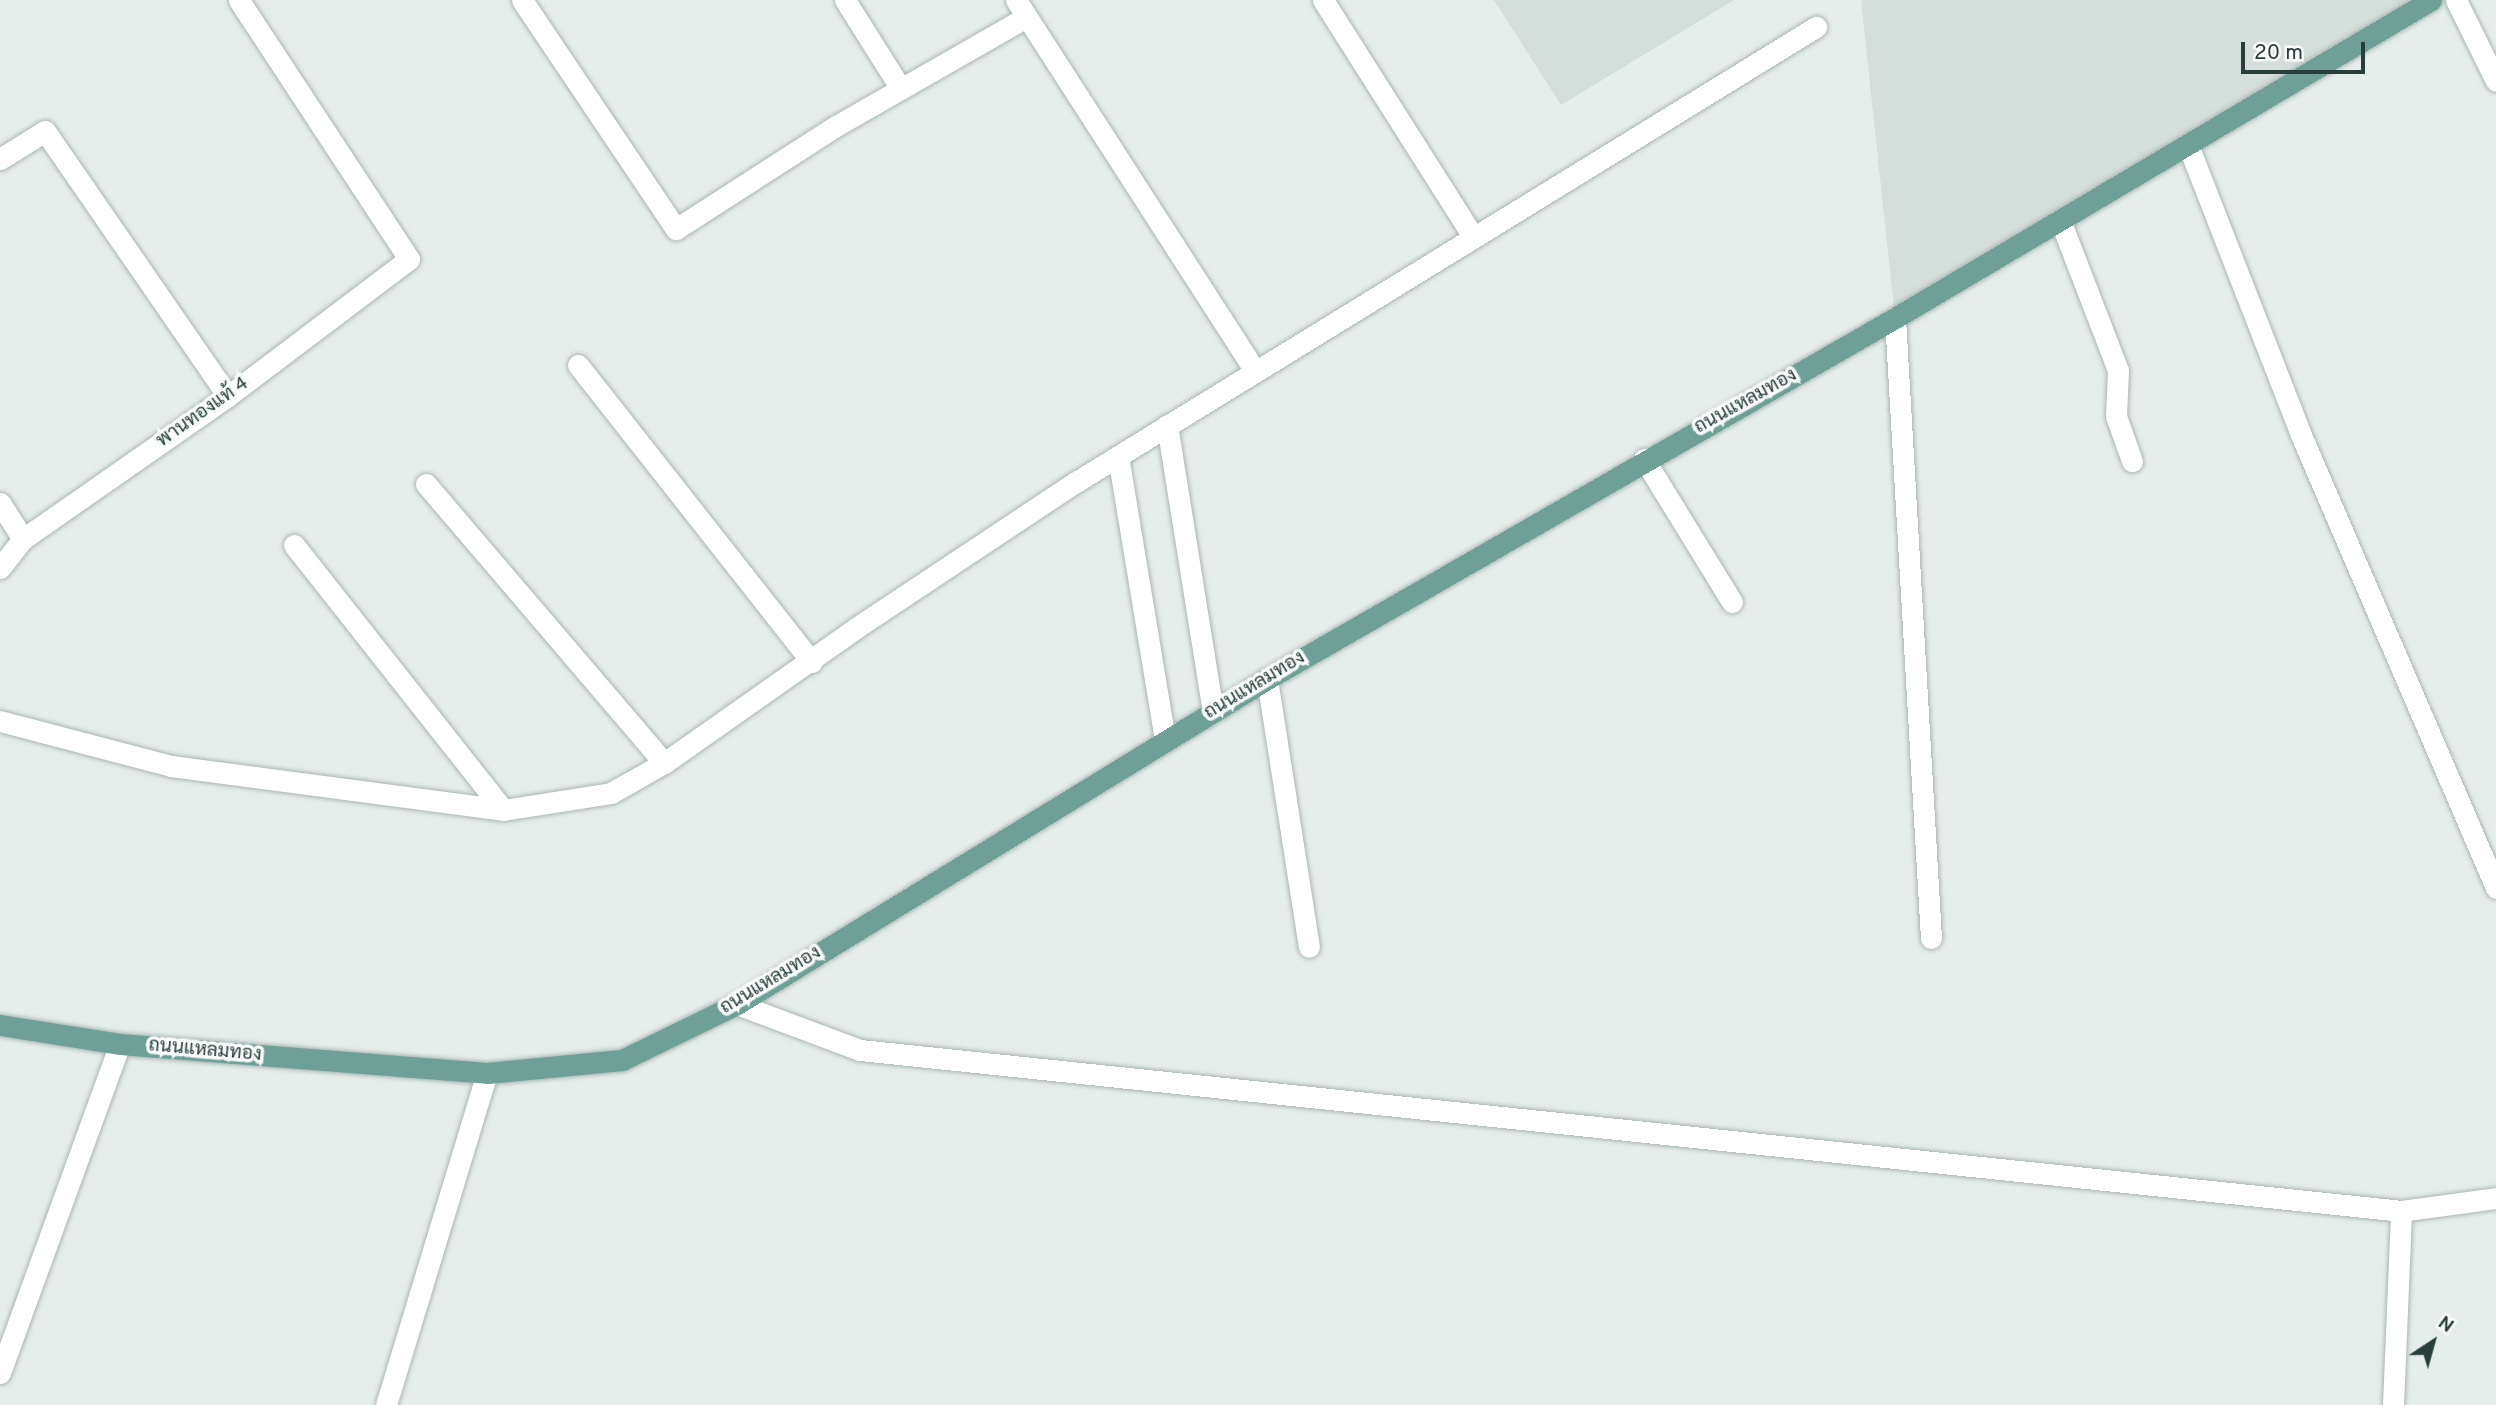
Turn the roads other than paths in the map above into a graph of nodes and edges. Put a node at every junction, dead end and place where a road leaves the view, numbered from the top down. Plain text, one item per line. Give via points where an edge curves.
1 (239, 0) edge
2 (522, 0) edge
3 (845, 0) edge
4 (1323, 0) edge
5 (2431, 0) edge
6 (2456, 0) edge
7 (1021, 8) edge
8 (1816, 27) dead end
9 (2496, 81) edge
10 (901, 89) junction
11 (2188, 145) junction
12 (0, 159) edge
13 (2060, 220) junction
14 (1472, 236) junction
15 (1895, 318) junction
16 (578, 365) dead end
17 (1255, 371) junction
18 (228, 396) junction
19 (1167, 425) junction
20 (1118, 456) junction
21 (1644, 459) junction
22 (2132, 461) dead end
23 (426, 484) dead end
24 (0, 503) edge
25 (23, 539) junction
26 (294, 545) dead end
27 (0, 568) edge
28 (1732, 602) dead end
29 (812, 662) junction
30 (1267, 679) junction
31 (1213, 711) junction
32 (0, 720) edge
33 (1165, 740) junction
34 (664, 763) junction
35 (503, 810) junction
36 (2496, 888) edge
37 (1931, 938) dead end
38 (1309, 947) dead end
39 (737, 1004) junction
40 (0, 1025) edge
41 (120, 1044) junction
42 (487, 1073) junction
43 (2496, 1198) edge
44 (2401, 1211) junction
45 (0, 1373) edge
46 (386, 1405) edge
47 (2393, 1405) edge

1 - 18 street, พานทองแท้ 4 via 409,259
2 - 10 street via 676,229
3 - 10 street
4 - 14 street
5 - 11 main road, ถนนแหลมทอง
6 - 9 street
7 - 10 street
7 - 17 street
8 - 14 street
11 - 13 main road, ถนนแหลมทอง
11 - 36 street via 2301,435
12 - 18 street via 45,131
13 - 15 main road, ถนนแหลมทอง
13 - 22 street via 2118,370 2116,416
14 - 17 street
15 - 21 main road, ถนนแหลมทอง
15 - 37 street
16 - 29 street
17 - 19 street
18 - 25 street, พานทองแท้ 4
19 - 20 street
19 - 31 street
20 - 29 street via 856,628
20 - 33 street
21 - 28 street
21 - 30 main road, ถนนแหลมทอง
23 - 34 street
24 - 25 street
25 - 27 street, พานทองแท้ 4
26 - 35 street
29 - 34 street
30 - 31 main road, ถนนแหลมทอง
30 - 38 street
31 - 33 main road, ถนนแหลมทอง
32 - 35 street via 170,766
33 - 39 main road, ถนนแหลมทอง
34 - 35 street via 611,793
39 - 42 main road, ถนนแหลมทอง via 622,1060
39 - 44 street via 860,1050
40 - 41 main road, ถนนแหลมทอง
41 - 42 main road, ถนนแหลมทอง
41 - 45 street
42 - 46 street
43 - 44 street
44 - 47 street

